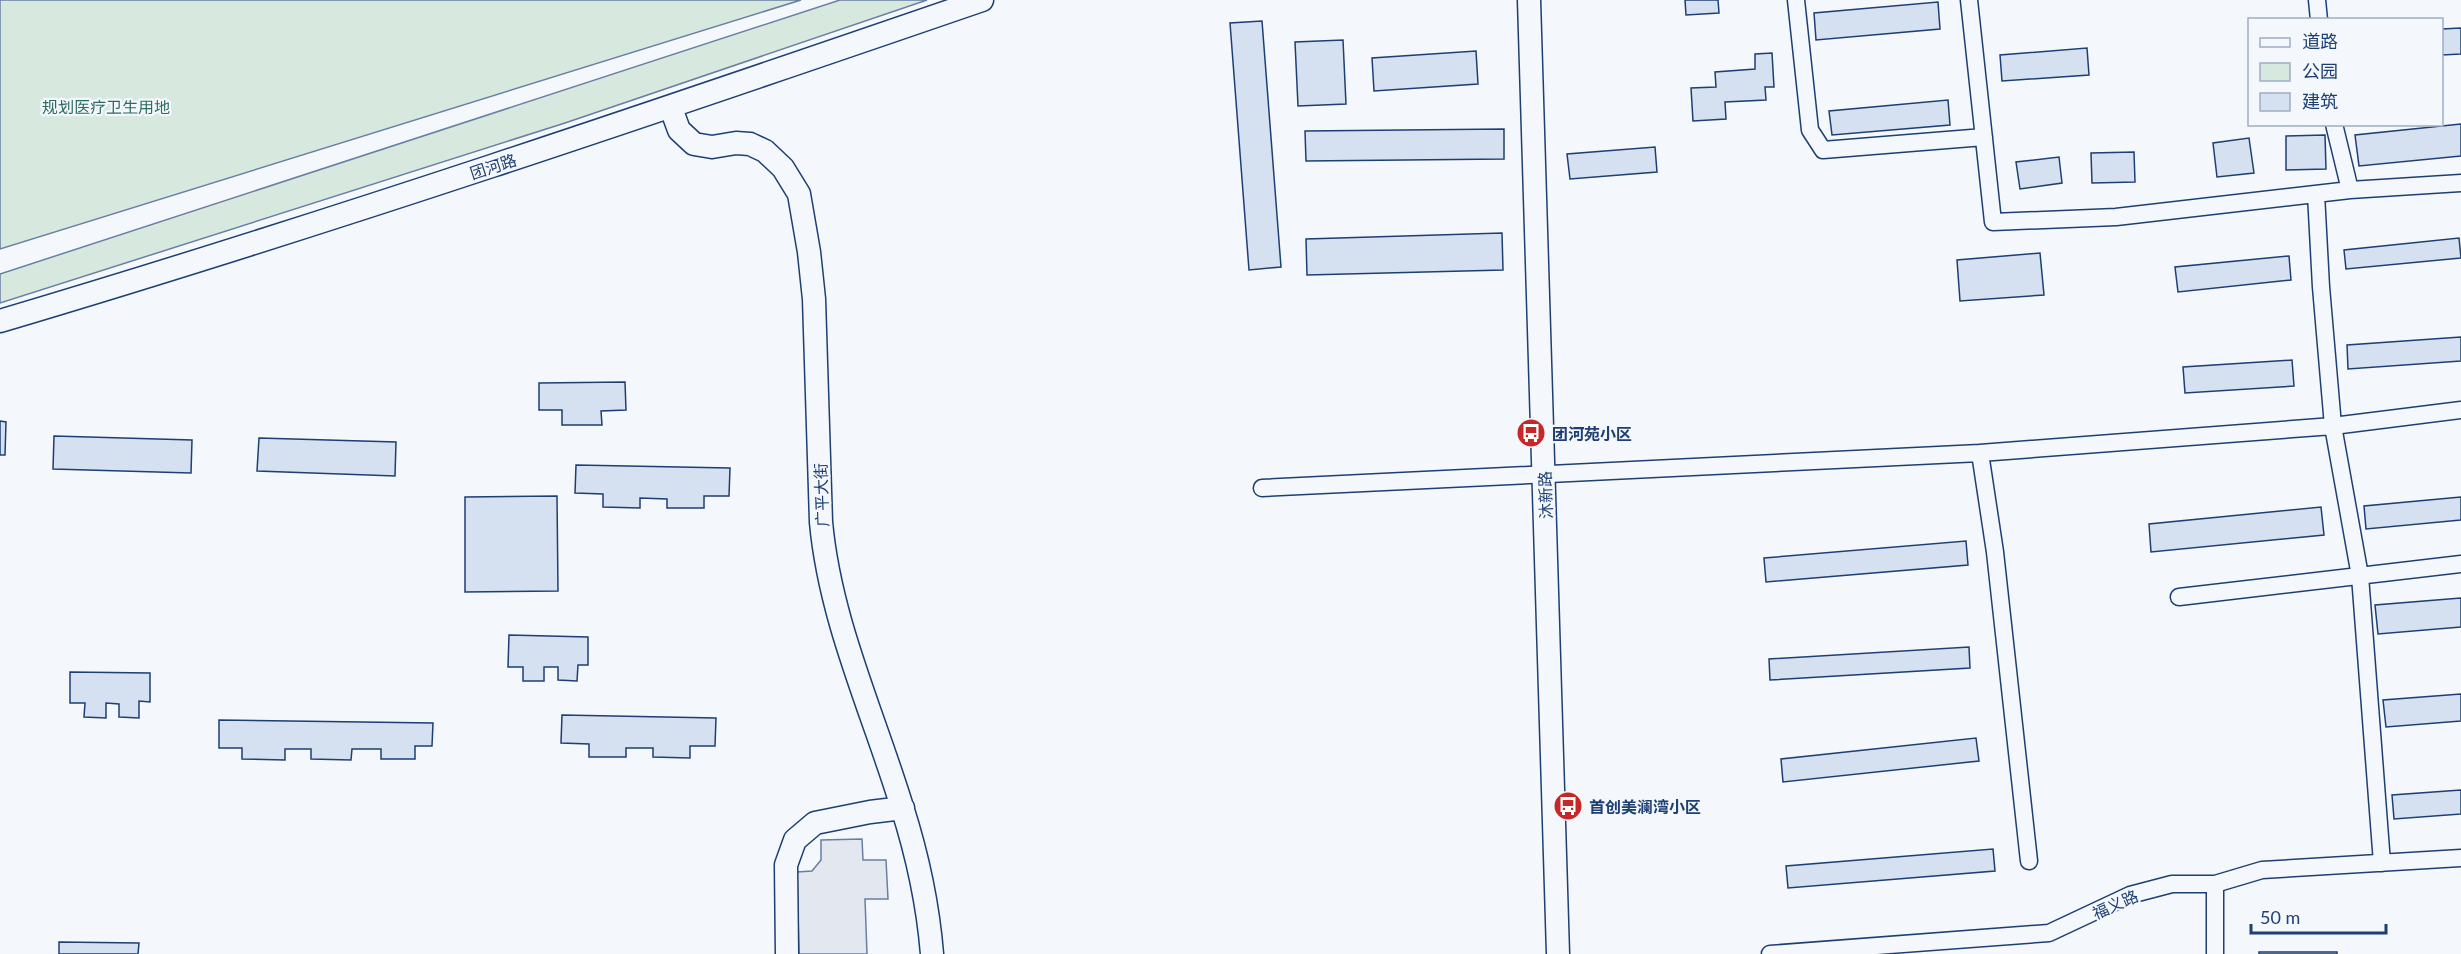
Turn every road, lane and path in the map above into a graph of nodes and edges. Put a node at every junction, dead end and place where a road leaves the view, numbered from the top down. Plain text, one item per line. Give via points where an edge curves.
1 (982, 0) edge
2 (1529, 0) edge
3 (1796, 0) edge
4 (1969, 0) edge
5 (2317, 0) edge
6 (2319, 18) edge
7 (671, 108) junction
8 (2334, 126) edge
9 (1984, 137) junction
10 (2461, 183) edge
11 (2350, 190) junction
12 (2316, 194) junction
13 (0, 321) edge
14 (2461, 410) edge
15 (2333, 426) junction
16 (1980, 453) junction
17 (1545, 474) junction
18 (1262, 488) dead end
19 (2461, 564) edge
20 (2361, 576) junction
21 (2178, 597) dead end
22 (903, 808) junction
23 (2461, 858) edge
24 (2029, 861) dead end
25 (2382, 863) junction
26 (2215, 884) junction
27 (787, 954) edge
28 (932, 954) edge
29 (1558, 954) edge
30 (1770, 954) edge
31 (2215, 954) edge

1 - 7 street, 团河路
2 - 17 street, 沐新路
3 - 9 street via 1810,130 1823,150
4 - 9 street
5 - 6 street
7 - 13 street, 团河路 via 207,260
7 - 22 street, 广平大街 via 680,130 694,144 750,144 765,151 783,168 799,194 814,299 824,553 849,650
8 - 11 street
9 - 12 street via 1993,222 2116,217
10 - 11 street
11 - 12 street
12 - 15 street
14 - 15 street
15 - 16 street
15 - 20 street
16 - 17 street
16 - 24 street via 1995,552
17 - 18 street
17 - 29 street, 沐新路
19 - 20 street
20 - 21 street
20 - 25 street
22 - 27 street via 815,823 795,840 786,865
22 - 28 street, 广平大街 via 918,864
23 - 25 street, 福义路
25 - 26 street, 福义路 via 2262,870
26 - 30 street, 福义路 via 2172,884 2130,895 2049,933
26 - 31 street

